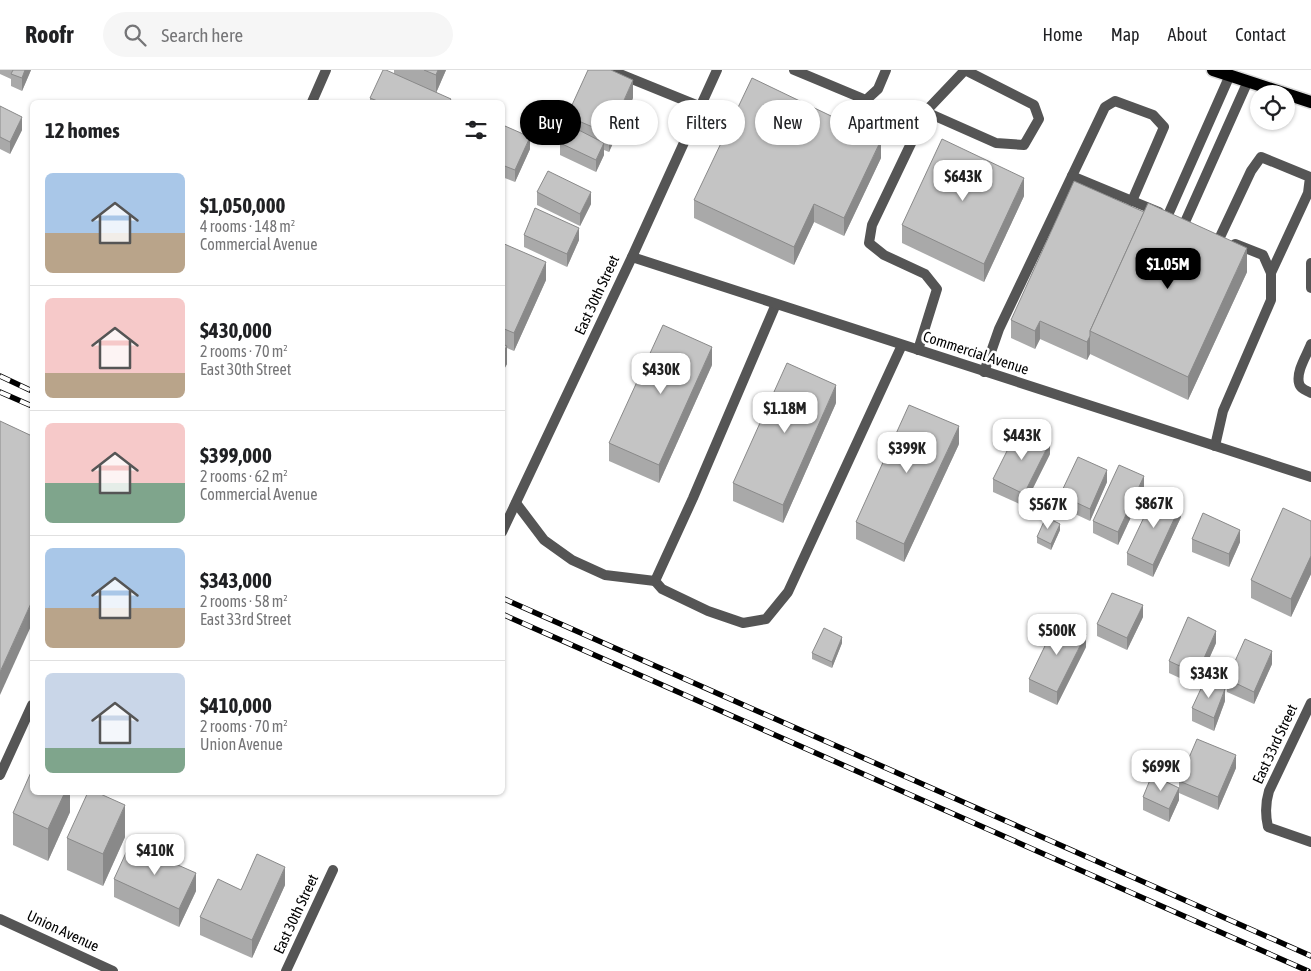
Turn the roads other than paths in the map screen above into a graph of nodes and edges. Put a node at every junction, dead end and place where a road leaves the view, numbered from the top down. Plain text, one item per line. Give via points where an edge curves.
1 (326, 70) edge
2 (610, 70) edge
3 (717, 70) edge
4 (794, 70) edge
5 (886, 70) edge
6 (965, 70) edge
7 (1213, 70) edge
8 (1230, 75) junction
9 (1248, 81) junction
10 (313, 100) edge
11 (683, 100) edge
12 (703, 100) edge
13 (937, 100) edge
14 (1311, 102) edge
15 (937, 117) edge
16 (683, 145) edge
17 (910, 145) edge
18 (1072, 176) junction
19 (1132, 200) junction
20 (1168, 215) junction
21 (632, 257) junction
22 (1311, 263) edge
23 (1271, 273) junction
24 (1311, 288) edge
25 (776, 304) junction
26 (1311, 344) edge
27 (902, 345) junction
28 (918, 350) junction
29 (984, 372) junction
30 (1311, 393) edge
31 (1215, 446) junction
32 (1311, 477) edge
33 (516, 503) junction
34 (505, 526) edge
35 (655, 581) junction
36 (1311, 703) edge
37 (30, 709) edge
38 (0, 775) edge
39 (1311, 842) edge
40 (333, 870) dead end
41 (0, 919) edge
42 (112, 971) edge
43 (286, 971) edge

1 - 10 street
2 - 11 street
3 - 12 street, East 30th Street
4 - 5 street via 866,100 878,89
6 - 13 street
6 - 15 street via 1034,105 1039,118 1024,145 996,142
7 - 8 main road
8 - 9 main road
8 - 20 street
9 - 14 main road
9 - 20 street via 1189,224
16 - 21 street, East 30th Street
17 - 28 street via 872,225 869,243 884,255 925,274 937,289
18 - 19 street
18 - 19 street via 1105,107 1115,101 1153,115 1164,127
18 - 29 street via 998,329
19 - 20 street
21 - 25 street, Commercial Avenue
21 - 33 street, East 30th Street
22 - 24 street
23 - 23 street via 1263,255 1216,235 1261,157 1310,177 1308,193
23 - 31 street via 1271,300 1223,411
25 - 27 street, Commercial Avenue
25 - 35 street
26 - 30 street via 1298,382
27 - 28 street, Commercial Avenue
27 - 35 street via 788,592 766,619 743,623 662,590
28 - 29 street, Commercial Avenue
29 - 31 street, Commercial Avenue
31 - 32 street, Commercial Avenue
33 - 34 street, East 30th Street
33 - 35 street via 544,540 572,560 605,575
36 - 39 street, East 33rd Street via 1265,803 1268,827
37 - 38 street
40 - 43 street, East 30th Street
41 - 42 street, Union Avenue

